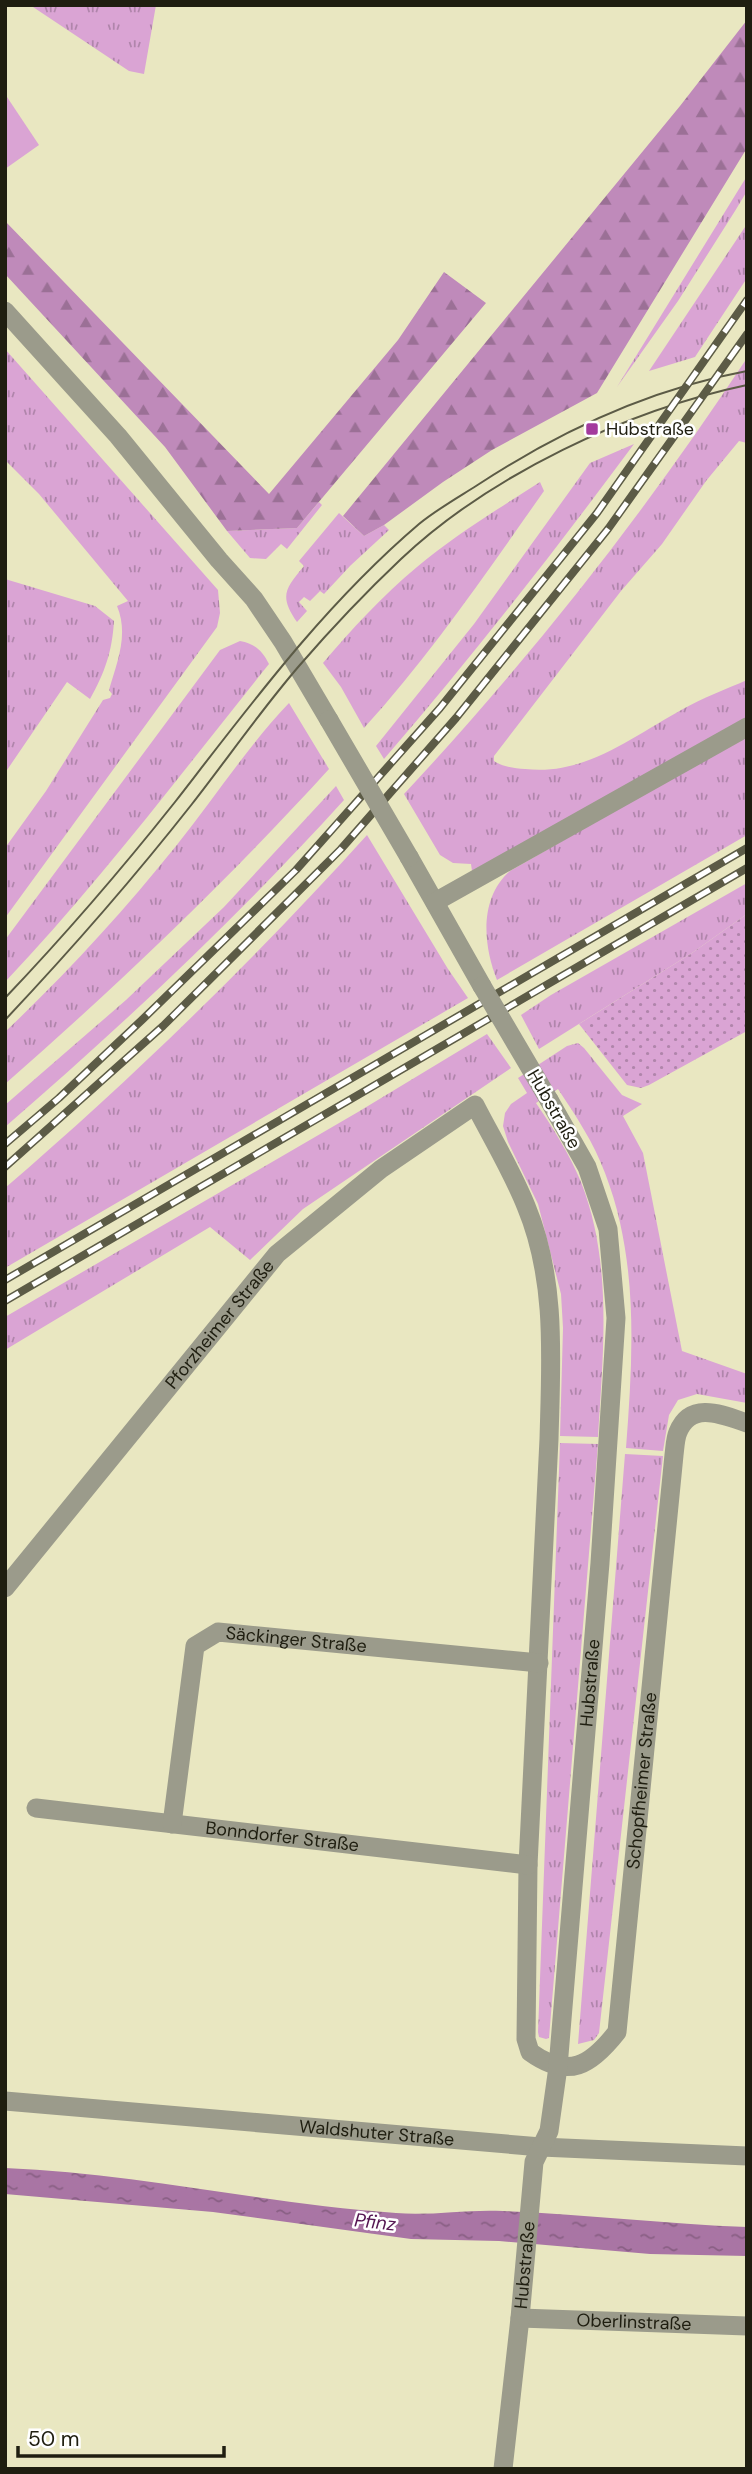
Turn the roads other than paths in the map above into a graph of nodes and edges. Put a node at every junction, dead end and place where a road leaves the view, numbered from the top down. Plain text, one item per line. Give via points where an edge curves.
1 (5, 311) edge
2 (747, 727) edge
3 (435, 902) junction
4 (747, 1423) edge
5 (5, 1588) edge
6 (539, 1663) junction
7 (36, 1808) dead end
8 (172, 1825) junction
9 (528, 1866) junction
10 (558, 2067) junction
11 (5, 2101) edge
12 (541, 2147) junction
13 (747, 2156) edge
14 (520, 2318) junction
15 (747, 2326) edge
16 (503, 2469) edge

1 - 3 street, Hubstraße, bridge via 118,436 254,599 284,642
2 - 3 street
3 - 10 street, Hubstraße, bridge via 587,1167 608,1228 616,1318
4 - 10 street, Schopfheimer Straße via 708,1411 691,1416 678,1431 617,2032 587,2063
5 - 6 street, Pforzheimer Straße via 277,1254 381,1169 475,1105 527,1207 549,1297 551,1369
6 - 8 street, Säckinger Straße via 218,1632 195,1646
6 - 9 street
7 - 8 street, Bonndorfer Straße
8 - 9 street, Bonndorfer Straße
9 - 10 street via 526,2039 530,2052
10 - 12 street, Hubstraße via 549,2131
11 - 12 street, Waldshuter Straße
12 - 13 street, Waldshuter Straße
12 - 14 street, Hubstraße via 529,2198
14 - 15 street, Oberlinstraße
14 - 16 street, Hubstraße

